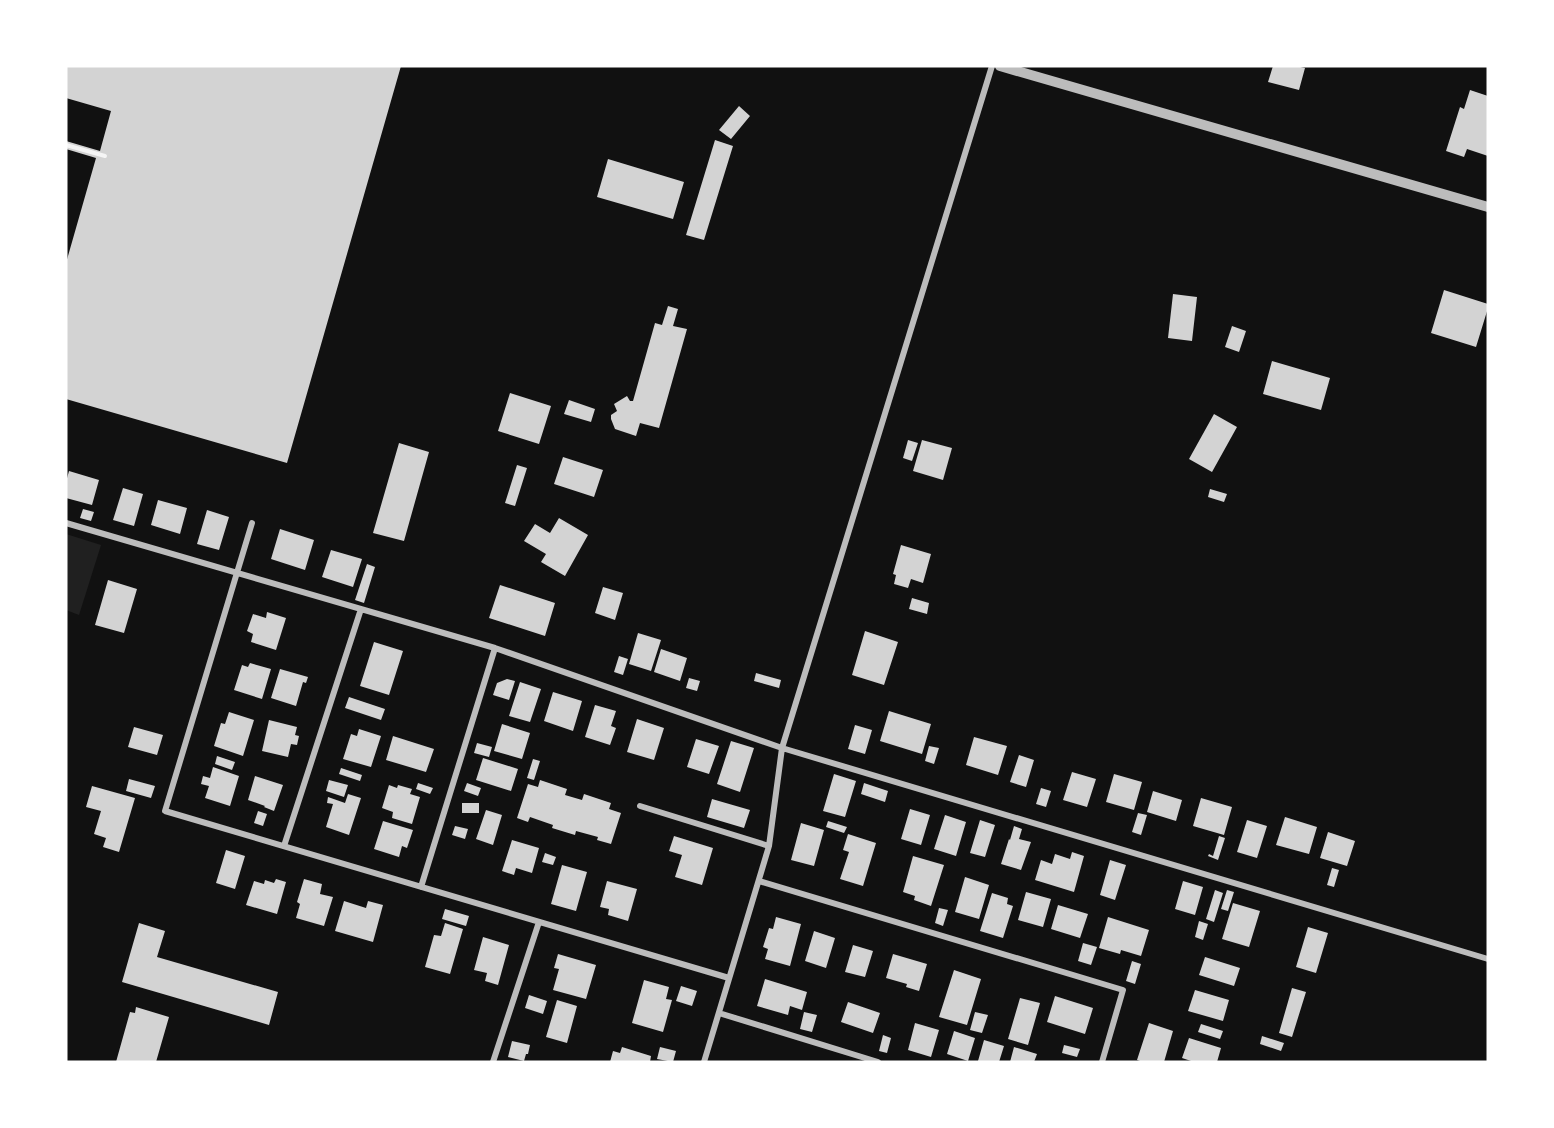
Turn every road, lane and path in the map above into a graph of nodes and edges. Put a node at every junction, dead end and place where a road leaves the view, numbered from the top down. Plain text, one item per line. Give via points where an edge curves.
1 (992, 66) edge
2 (1000, 66) edge
3 (66, 145) edge
4 (105, 156) dead end
5 (1488, 207) edge
6 (66, 523) edge
7 (252, 523) dead end
8 (237, 573) junction
9 (361, 609) junction
10 (495, 648) junction
11 (782, 747) junction
12 (640, 806) dead end
13 (284, 846) junction
14 (769, 846) junction
15 (759, 881) junction
16 (421, 886) junction
17 (539, 921) junction
18 (1488, 959) edge
19 (729, 978) junction
20 (719, 1013) junction
21 (493, 1062) edge
22 (704, 1062) edge
23 (878, 1062) edge
24 (1102, 1062) edge

1 - 11 street
2 - 5 street
3 - 4 path
6 - 8 street
7 - 8 street
8 - 9 street
8 - 13 street via 165,811
9 - 10 street
9 - 13 street
10 - 11 street
10 - 16 street
11 - 14 street
11 - 18 street
12 - 14 street
13 - 16 street
14 - 15 street
15 - 19 street
15 - 24 street via 1123,990
16 - 17 street
17 - 19 street
17 - 21 street
19 - 20 street
20 - 22 street
20 - 23 street

